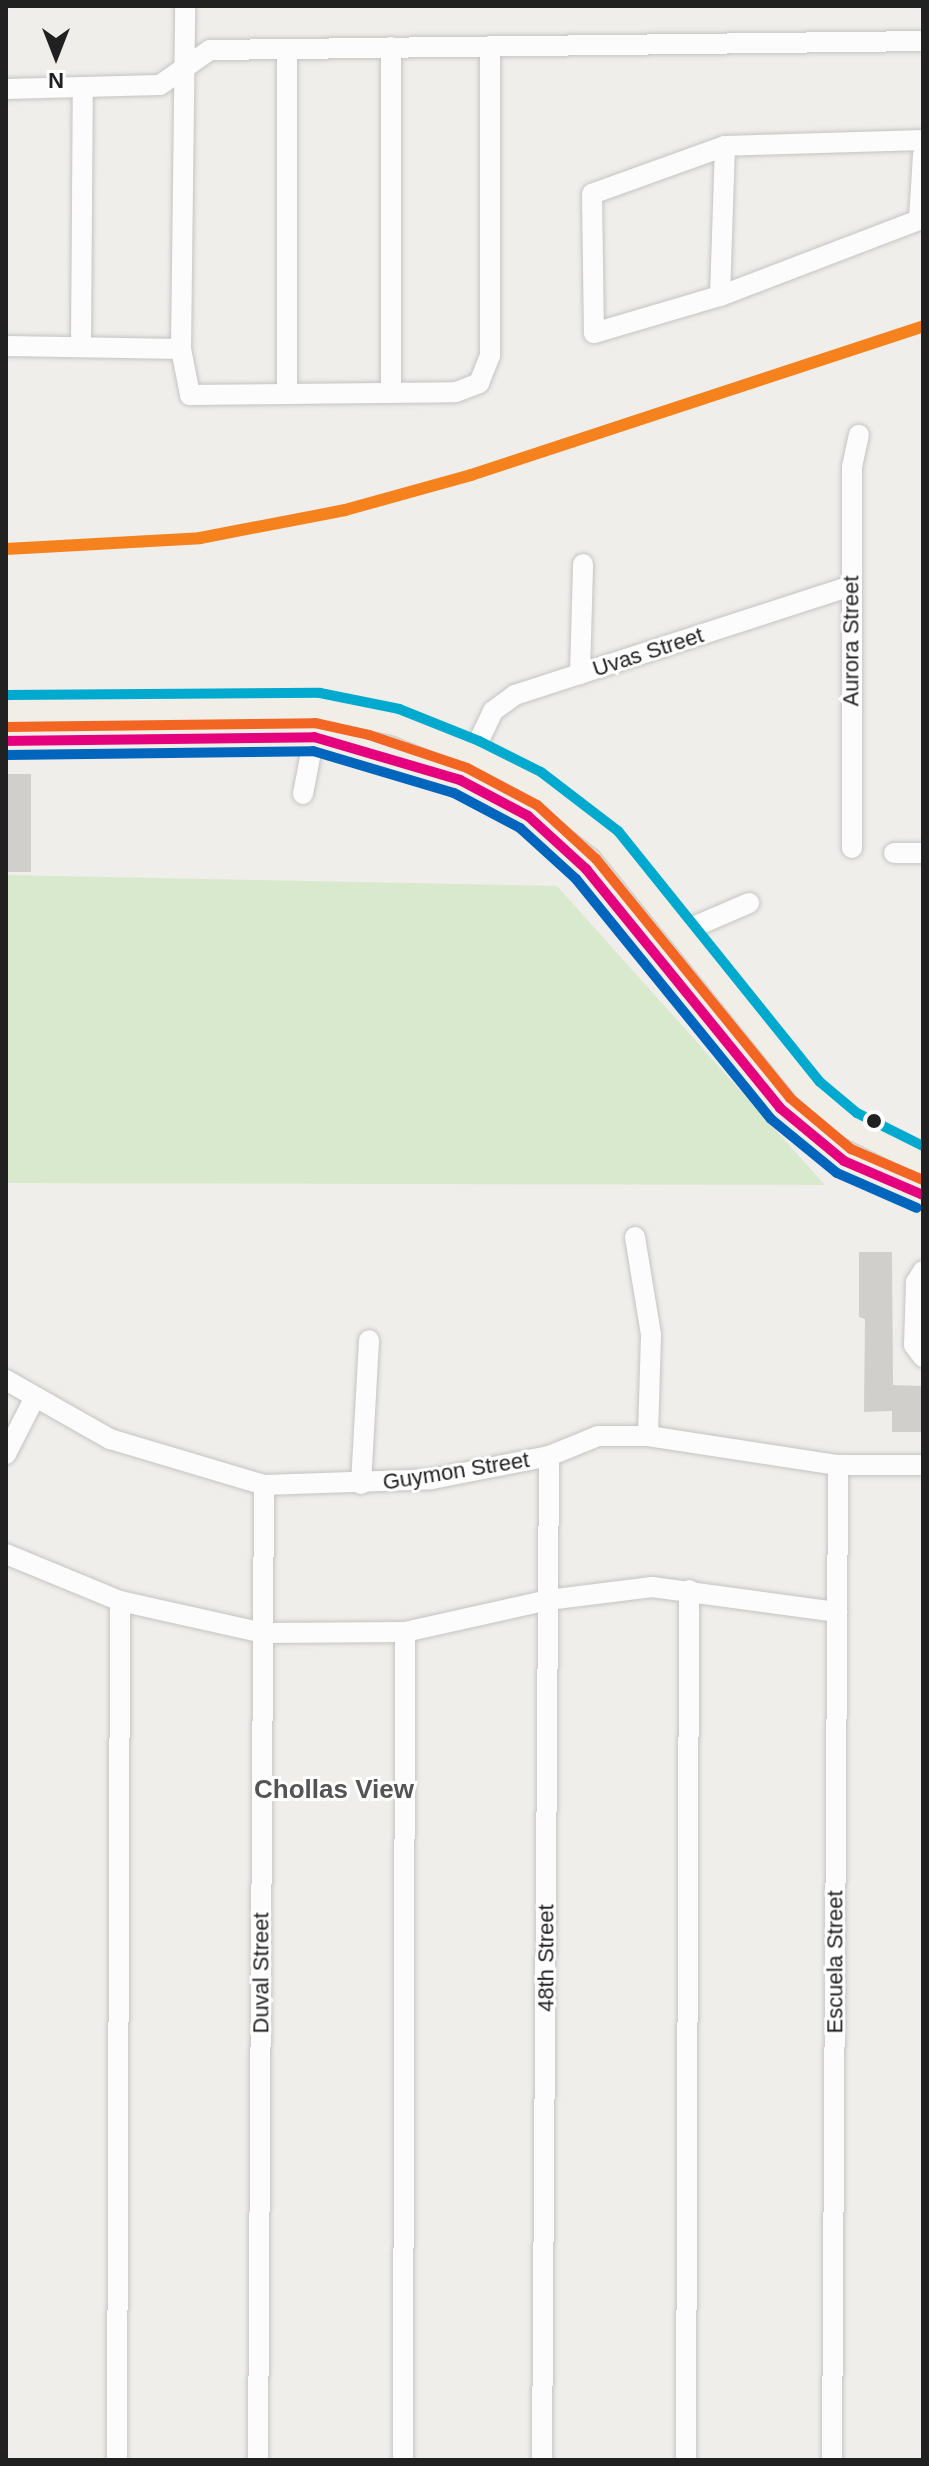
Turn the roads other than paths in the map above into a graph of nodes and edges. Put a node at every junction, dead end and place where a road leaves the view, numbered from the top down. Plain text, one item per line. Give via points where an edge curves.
1 (185, 6) edge
2 (923, 41) edge
3 (490, 46) junction
4 (391, 47) junction
5 (287, 51) junction
6 (185, 65) junction
7 (83, 88) junction
8 (6, 89) edge
9 (923, 140) edge
10 (725, 146) junction
11 (923, 154) edge
12 (720, 296) junction
13 (6, 346) edge
14 (81, 346) junction
15 (181, 349) junction
16 (391, 392) junction
17 (287, 394) junction
18 (859, 435) dead end
19 (583, 564) dead end
20 (850, 586) junction
21 (580, 674) junction
22 (6, 709) edge
23 (314, 737) junction
24 (6, 741) edge
25 (473, 753) junction
26 (303, 794) dead end
27 (852, 848) dead end
28 (894, 853) dead end
29 (923, 853) edge
30 (749, 903) dead end
31 (684, 931) junction
32 (923, 1162) edge
33 (923, 1195) edge
34 (635, 1237) dead end
35 (923, 1271) edge
36 (369, 1340) dead end
37 (923, 1357) edge
38 (6, 1380) edge
39 (35, 1397) junction
40 (648, 1436) junction
41 (6, 1454) edge
42 (549, 1456) junction
43 (838, 1465) junction
44 (923, 1465) edge
45 (361, 1484) junction
46 (264, 1485) junction
47 (6, 1554) edge
48 (689, 1590) junction
49 (548, 1600) junction
50 (120, 1601) junction
51 (837, 1612) junction
52 (405, 1632) junction
53 (263, 1633) junction
54 (117, 2460) edge
55 (258, 2460) edge
56 (403, 2460) edge
57 (542, 2460) edge
58 (686, 2460) edge
59 (832, 2460) edge

1 - 6 street
2 - 3 street
3 - 4 street
3 - 16 street via 490,356 479,383 456,392
4 - 5 street
4 - 16 street
5 - 6 street via 210,50
5 - 17 street
6 - 7 street via 160,85
6 - 15 street
7 - 8 street
7 - 14 street
9 - 10 street
10 - 12 street
10 - 12 street via 592,194 594,333
11 - 12 street via 919,220
13 - 14 street
14 - 15 street
15 - 17 street via 190,395
16 - 17 street
18 - 20 street, Aurora Street via 852,467
19 - 21 street
20 - 21 street, Uvas Street
20 - 27 street, Aurora Street
21 - 25 street, Uvas Street via 515,695 493,711
22 - 25 main road via 319,707 395,722
23 - 24 main road
23 - 25 main road via 363,731 461,760
23 - 26 street
23 - 33 main road via 460,780 528,816 586,869 780,1108 844,1161
25 - 31 main road via 534,784 608,841
28 - 29 street
30 - 31 street
31 - 32 main road via 810,1092 849,1125
34 - 40 street via 651,1335
35 - 37 street via 916,1282 914,1345
36 - 45 street
38 - 39 street, Guymon Street
39 - 41 street
39 - 46 street, Guymon Street via 110,1439
40 - 42 street, Guymon Street via 598,1436
40 - 43 street, Guymon Street
42 - 45 street, Guymon Street via 432,1479
42 - 49 street, 48th Street
43 - 44 street, Guymon Street
43 - 51 street, Escuela Street
45 - 46 street, Guymon Street
46 - 53 street, Duval Street
47 - 50 street
48 - 49 street via 652,1587
48 - 51 street
48 - 58 street
49 - 52 street
49 - 57 street, 48th Street
50 - 53 street
50 - 54 street
51 - 59 street, Escuela Street
52 - 53 street
52 - 56 street
53 - 55 street, Duval Street

